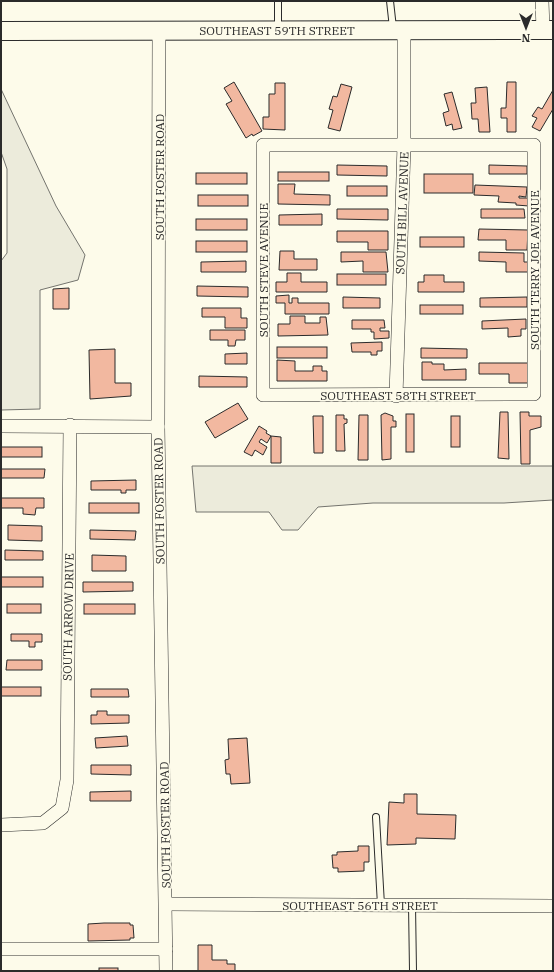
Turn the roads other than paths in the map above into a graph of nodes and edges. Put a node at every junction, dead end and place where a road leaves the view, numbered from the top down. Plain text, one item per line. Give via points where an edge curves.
1 (278, 1) edge
2 (390, 1) edge
3 (542, 1) edge
4 (159, 30) junction
5 (278, 30) junction
6 (398, 30) junction
7 (548, 30) edge
8 (1, 31) edge
9 (404, 145) junction
10 (534, 394) joint
11 (263, 395) joint
12 (396, 396) junction
13 (70, 425) junction
14 (1, 426) edge
15 (158, 427) junction
16 (376, 817) dead end
17 (1, 825) edge
18 (166, 904) junction
19 (382, 905) junction
20 (412, 905) junction
21 (553, 906) edge
22 (1, 949) edge
23 (166, 949) junction
24 (166, 971) edge
25 (412, 971) edge

1 - 5 lane
2 - 6 lane
3 - 7 street
4 - 5 main road, SOUTHEAST 59TH STREET
4 - 8 main road, SOUTHEAST 59TH STREET
4 - 15 street, SOUTH FOSTER ROAD
5 - 6 main road, SOUTHEAST 59TH STREET
6 - 7 main road, SOUTHEAST 59TH STREET
6 - 9 street, SOUTH BILL AVENUE
9 - 10 street, SOUTH TERRY JOE AVENUE via 534,145
9 - 11 street, SOUTH STEVE AVENUE via 263,145
9 - 12 street, SOUTH BILL AVENUE
10 - 12 street, SOUTHEAST 58TH STREET
11 - 12 street, SOUTHEAST 58TH STREET
13 - 14 street
13 - 15 street
13 - 17 street, SOUTH ARROW DRIVE via 67,780 62,808 43,823
15 - 18 street, SOUTH FOSTER ROAD
16 - 19 lane
18 - 19 street, SOUTHEAST 56TH STREET
18 - 23 street, SOUTH FOSTER ROAD
19 - 20 street, SOUTHEAST 56TH STREET
20 - 21 street, SOUTHEAST 56TH STREET
20 - 25 lane
22 - 23 street
23 - 24 street, SOUTH FOSTER ROAD

